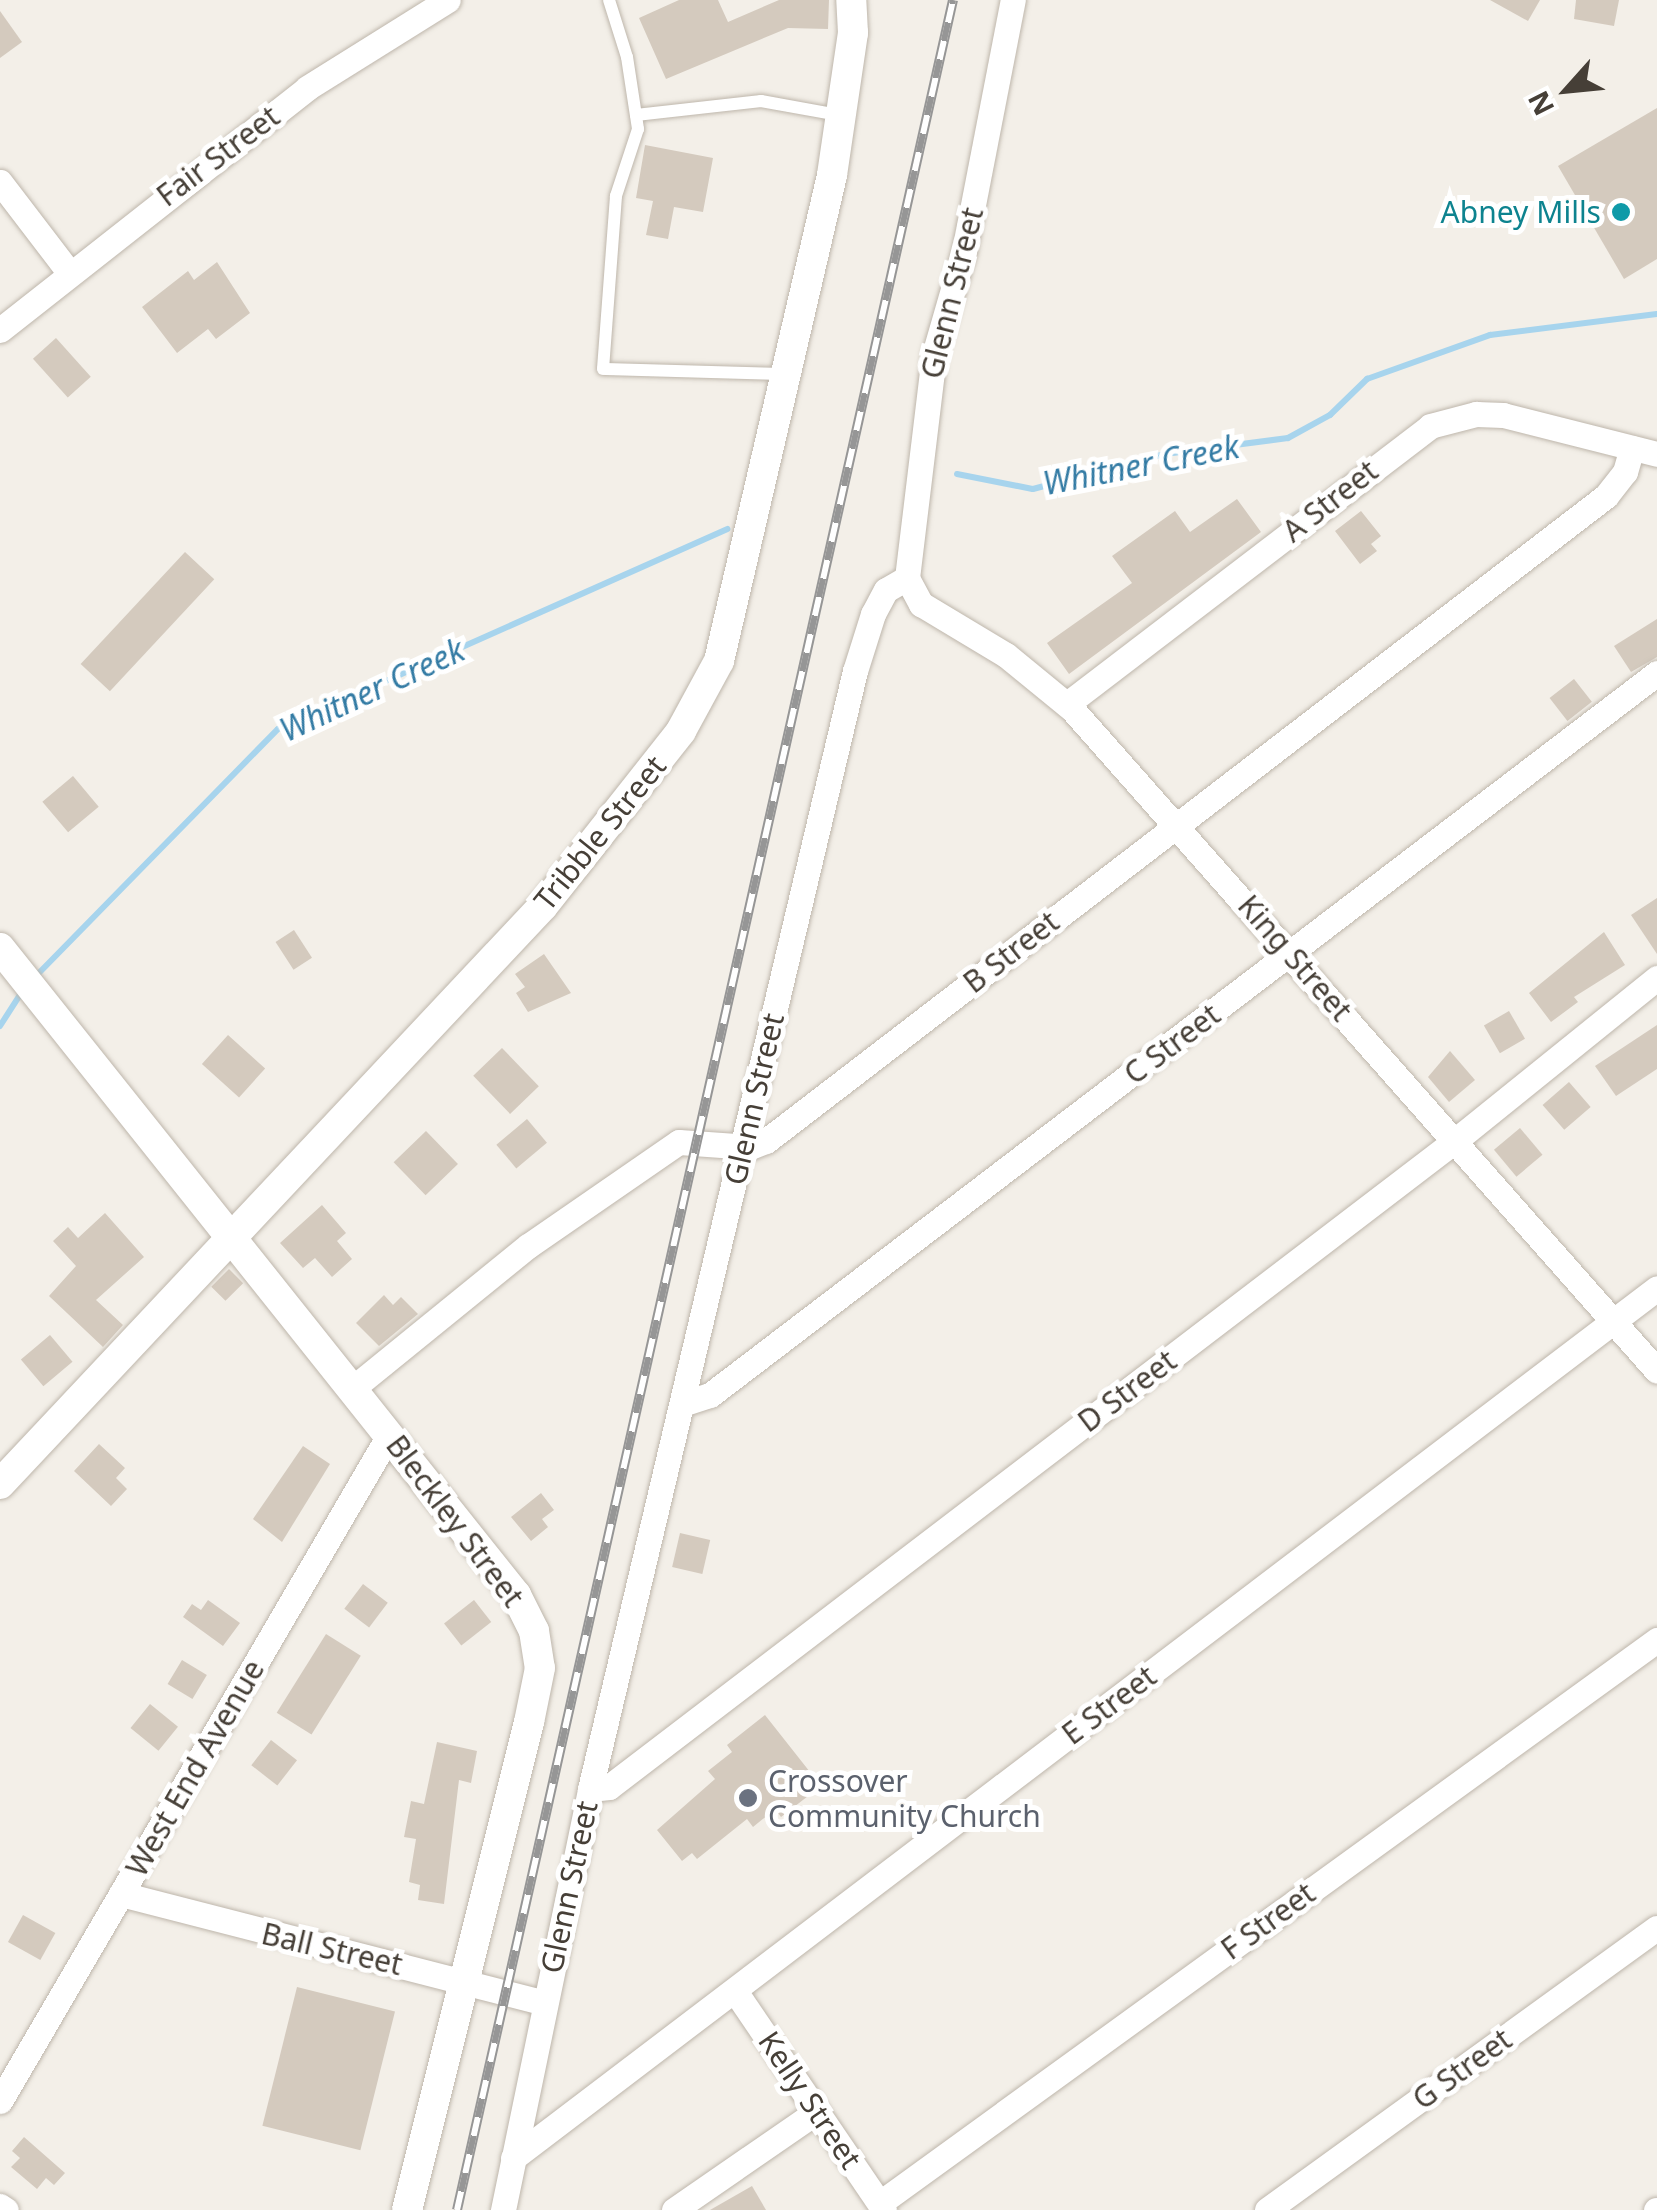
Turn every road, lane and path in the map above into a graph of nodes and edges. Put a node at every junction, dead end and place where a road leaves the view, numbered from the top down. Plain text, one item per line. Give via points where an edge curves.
1 (448, 0) edge
2 (609, 0) edge
3 (851, 0) edge
4 (1014, 0) edge
5 (636, 115) junction
6 (841, 116) junction
7 (0, 182) edge
8 (68, 271) junction
9 (0, 330) edge
10 (784, 374) junction
11 (1644, 451) edge
12 (907, 578) junction
13 (1657, 673) edge
14 (1067, 704) junction
15 (1177, 824) junction
16 (0, 948) edge
17 (1291, 954) junction
18 (1657, 978) edge
19 (1456, 1140) junction
20 (742, 1146) junction
21 (233, 1241) junction
22 (1657, 1288) edge
23 (1613, 1321) junction
24 (1657, 1371) edge
25 (353, 1388) junction
26 (682, 1404) junction
27 (390, 1435) junction
28 (0, 1484) edge
29 (1657, 1640) edge
30 (590, 1789) junction
31 (121, 1894) junction
32 (1657, 1928) edge
33 (464, 1986) junction
34 (735, 1991) junction
35 (543, 2002) junction
36 (0, 2101) edge
37 (816, 2112) junction
38 (513, 2158) junction
39 (0, 2206) edge
40 (882, 2206) edge
41 (6, 2210) edge
42 (407, 2210) edge
43 (503, 2210) edge
44 (674, 2210) edge
45 (1266, 2210) edge

1 - 8 street, Fair Street via 307,88
2 - 5 lane
3 - 6 street, Tribble Street
4 - 12 street, Glenn Street via 964,251 934,355
5 - 6 lane via 761,101
5 - 10 lane via 638,130 616,196 603,369
6 - 10 street, Tribble Street
7 - 8 street
8 - 9 street, Fair Street
10 - 21 street, Tribble Street via 718,661 681,731 544,906
11 - 14 street, A Street via 1503,416 1476,414 1430,426
11 - 15 street, B Street via 1606,496
12 - 14 street, King Street via 921,604 1006,655
12 - 20 street, Glenn Street via 880,602 855,670
13 - 17 street, C Street
14 - 15 street, King Street
15 - 17 street, King Street
15 - 20 street, B Street via 766,1141
16 - 21 street, Bleckley Street
17 - 19 street, King Street
17 - 26 street, C Street via 710,1395
18 - 19 street, D Street
19 - 23 street, King Street
19 - 30 street, D Street via 609,1788
20 - 25 street, B Street via 679,1142 528,1246
20 - 26 street, Glenn Street
21 - 25 street, Bleckley Street
21 - 28 street, Tribble Street
22 - 23 street, E Street
23 - 24 street, King Street
23 - 34 street, E Street
25 - 27 street, Bleckley Street
26 - 30 street, Glenn Street
27 - 31 street, West End Avenue
27 - 33 street, Bleckley Street via 516,1595 534,1631 540,1668
29 - 40 street, F Street
30 - 35 street, Glenn Street
31 - 33 street, Ball Street
31 - 36 street, West End Avenue
32 - 45 street, G Street
33 - 35 street, Ball Street
33 - 42 street, Bleckley Street
34 - 37 street, Kelly Street
34 - 38 street, E Street
35 - 38 street, Glenn Street
37 - 40 street, Kelly Street
37 - 44 street
38 - 43 street, Glenn Street
39 - 41 street

